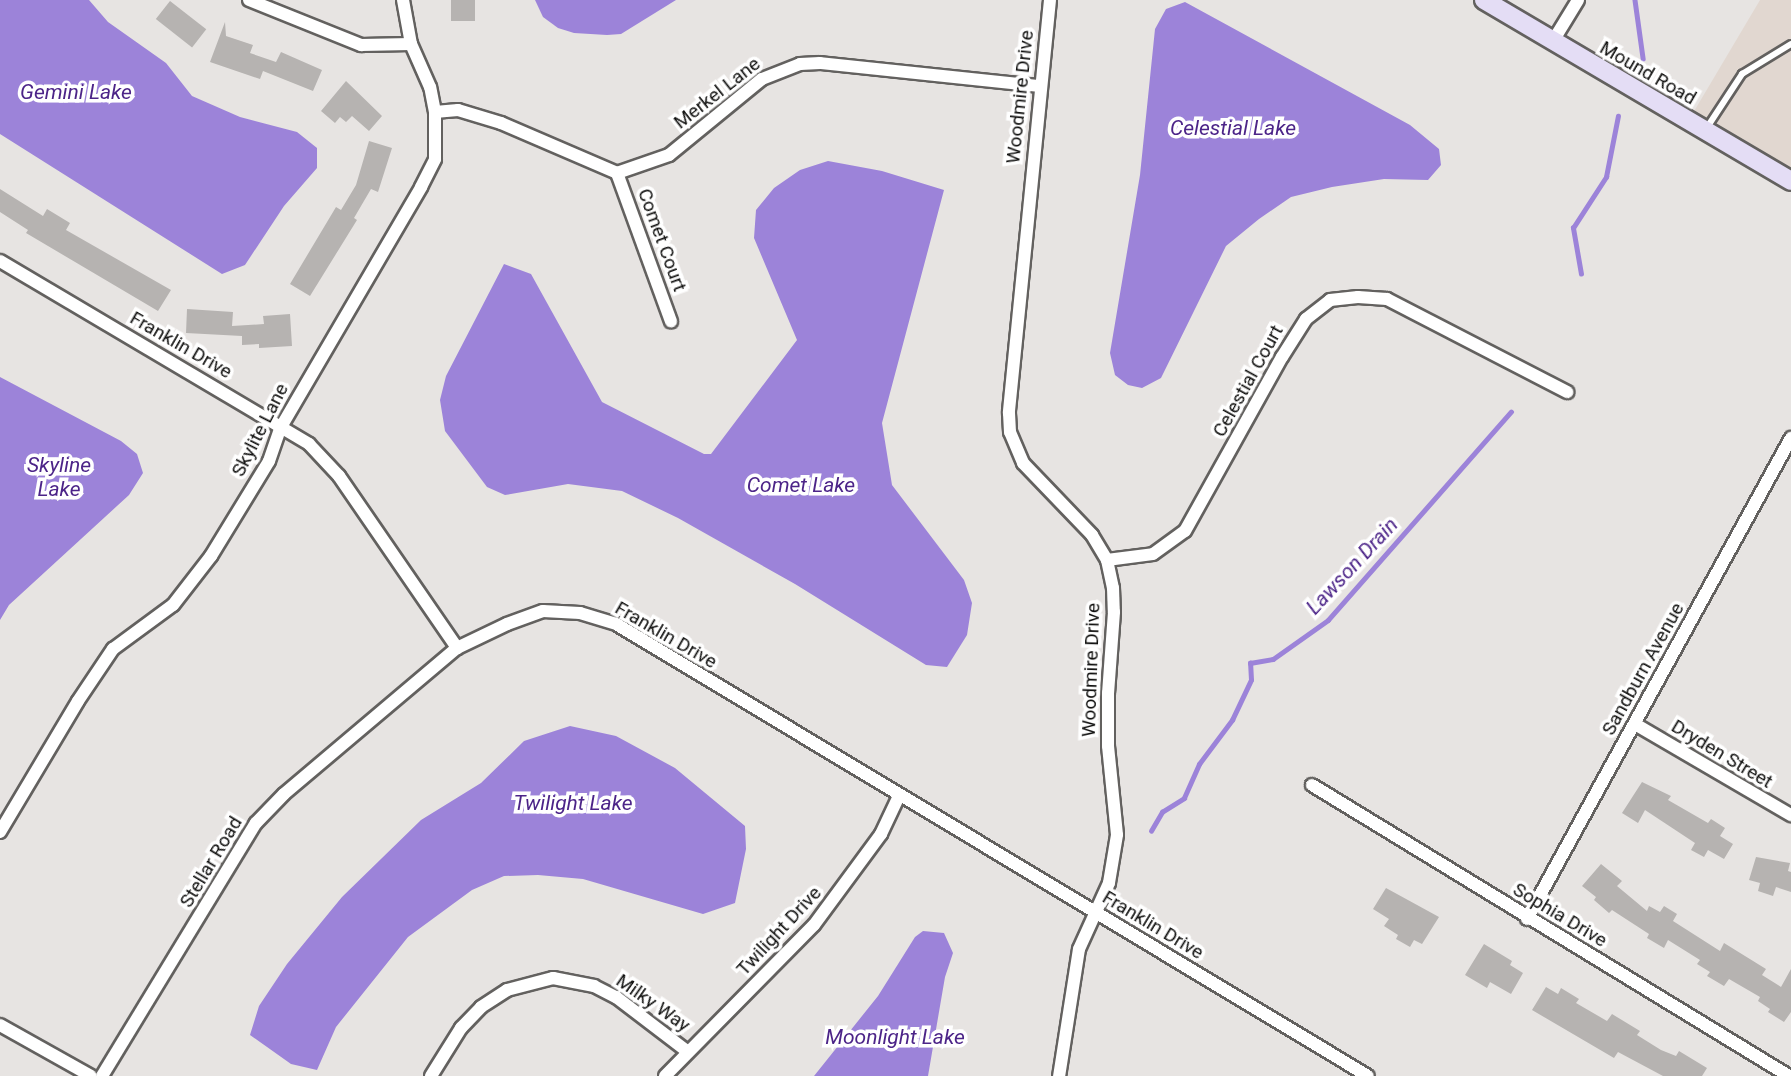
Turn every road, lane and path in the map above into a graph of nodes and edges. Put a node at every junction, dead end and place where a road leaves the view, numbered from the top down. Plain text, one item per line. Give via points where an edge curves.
1 (249, 0) edge
2 (403, 0) edge
3 (1050, 0) edge
4 (1483, 0) edge
5 (1578, 0) edge
6 (1553, 41) junction
7 (411, 44) junction
8 (1791, 44) edge
9 (1039, 86) junction
10 (435, 112) junction
11 (1704, 131) junction
12 (617, 173) junction
13 (1791, 181) edge
14 (0, 261) edge
15 (671, 321) dead end
16 (1567, 392) dead end
17 (281, 427) junction
18 (1791, 438) edge
19 (1107, 560) junction
20 (457, 648) junction
21 (1635, 724) junction
22 (1312, 785) dead end
23 (899, 796) junction
24 (1791, 815) edge
25 (0, 832) edge
26 (1097, 914) junction
27 (1527, 919) junction
28 (0, 1025) edge
29 (687, 1051) junction
30 (91, 1076) edge
31 (102, 1076) edge
32 (431, 1076) edge
33 (665, 1076) edge
34 (1059, 1076) edge
35 (1367, 1076) edge
36 (1789, 1076) edge

1 - 7 street via 361,45
2 - 7 street, Skylite Lane
3 - 9 street, Woodmire Drive
4 - 6 street, Mound Road
5 - 6 street
6 - 11 street, Mound Road
7 - 10 street, Skylite Lane via 430,87
8 - 11 lane via 1742,74
9 - 12 street, Merkel Lane via 800,64 772,72 669,155
9 - 19 street, Woodmire Drive via 1010,432 1033,477 1076,516
10 - 12 street via 458,110 501,122
10 - 17 street, Skylite Lane via 435,159
11 - 13 street, Mound Road
12 - 15 street, Comet Court
14 - 17 street, Franklin Drive
16 - 19 street, Celestial Court via 1387,299 1330,300 1306,319 1282,357 1185,531 1153,554
17 - 20 street, Franklin Drive via 309,444 339,476
17 - 25 street, Skylite Lane via 269,461 194,583 173,605 113,649
18 - 21 street, Sandburn Avenue
19 - 26 street, Woodmire Drive via 1114,612 1109,769 1117,835 1115,862
20 - 23 street, Franklin Drive via 543,611 580,613 616,624
20 - 31 street, Stellar Road via 284,794 257,823
21 - 24 street, Dryden Street
21 - 27 street, Sandburn Avenue
22 - 27 street, Sophia Drive
23 - 26 street, Franklin Drive
23 - 29 street, Twilight Drive via 881,834 814,925
26 - 34 street, Woodmire Drive via 1079,949
26 - 35 street, Franklin Drive
27 - 36 street, Sophia Drive
28 - 30 street
29 - 32 street, Milky Way via 594,986 553,978 507,990 481,1007 461,1028
29 - 33 street, Twilight Drive

